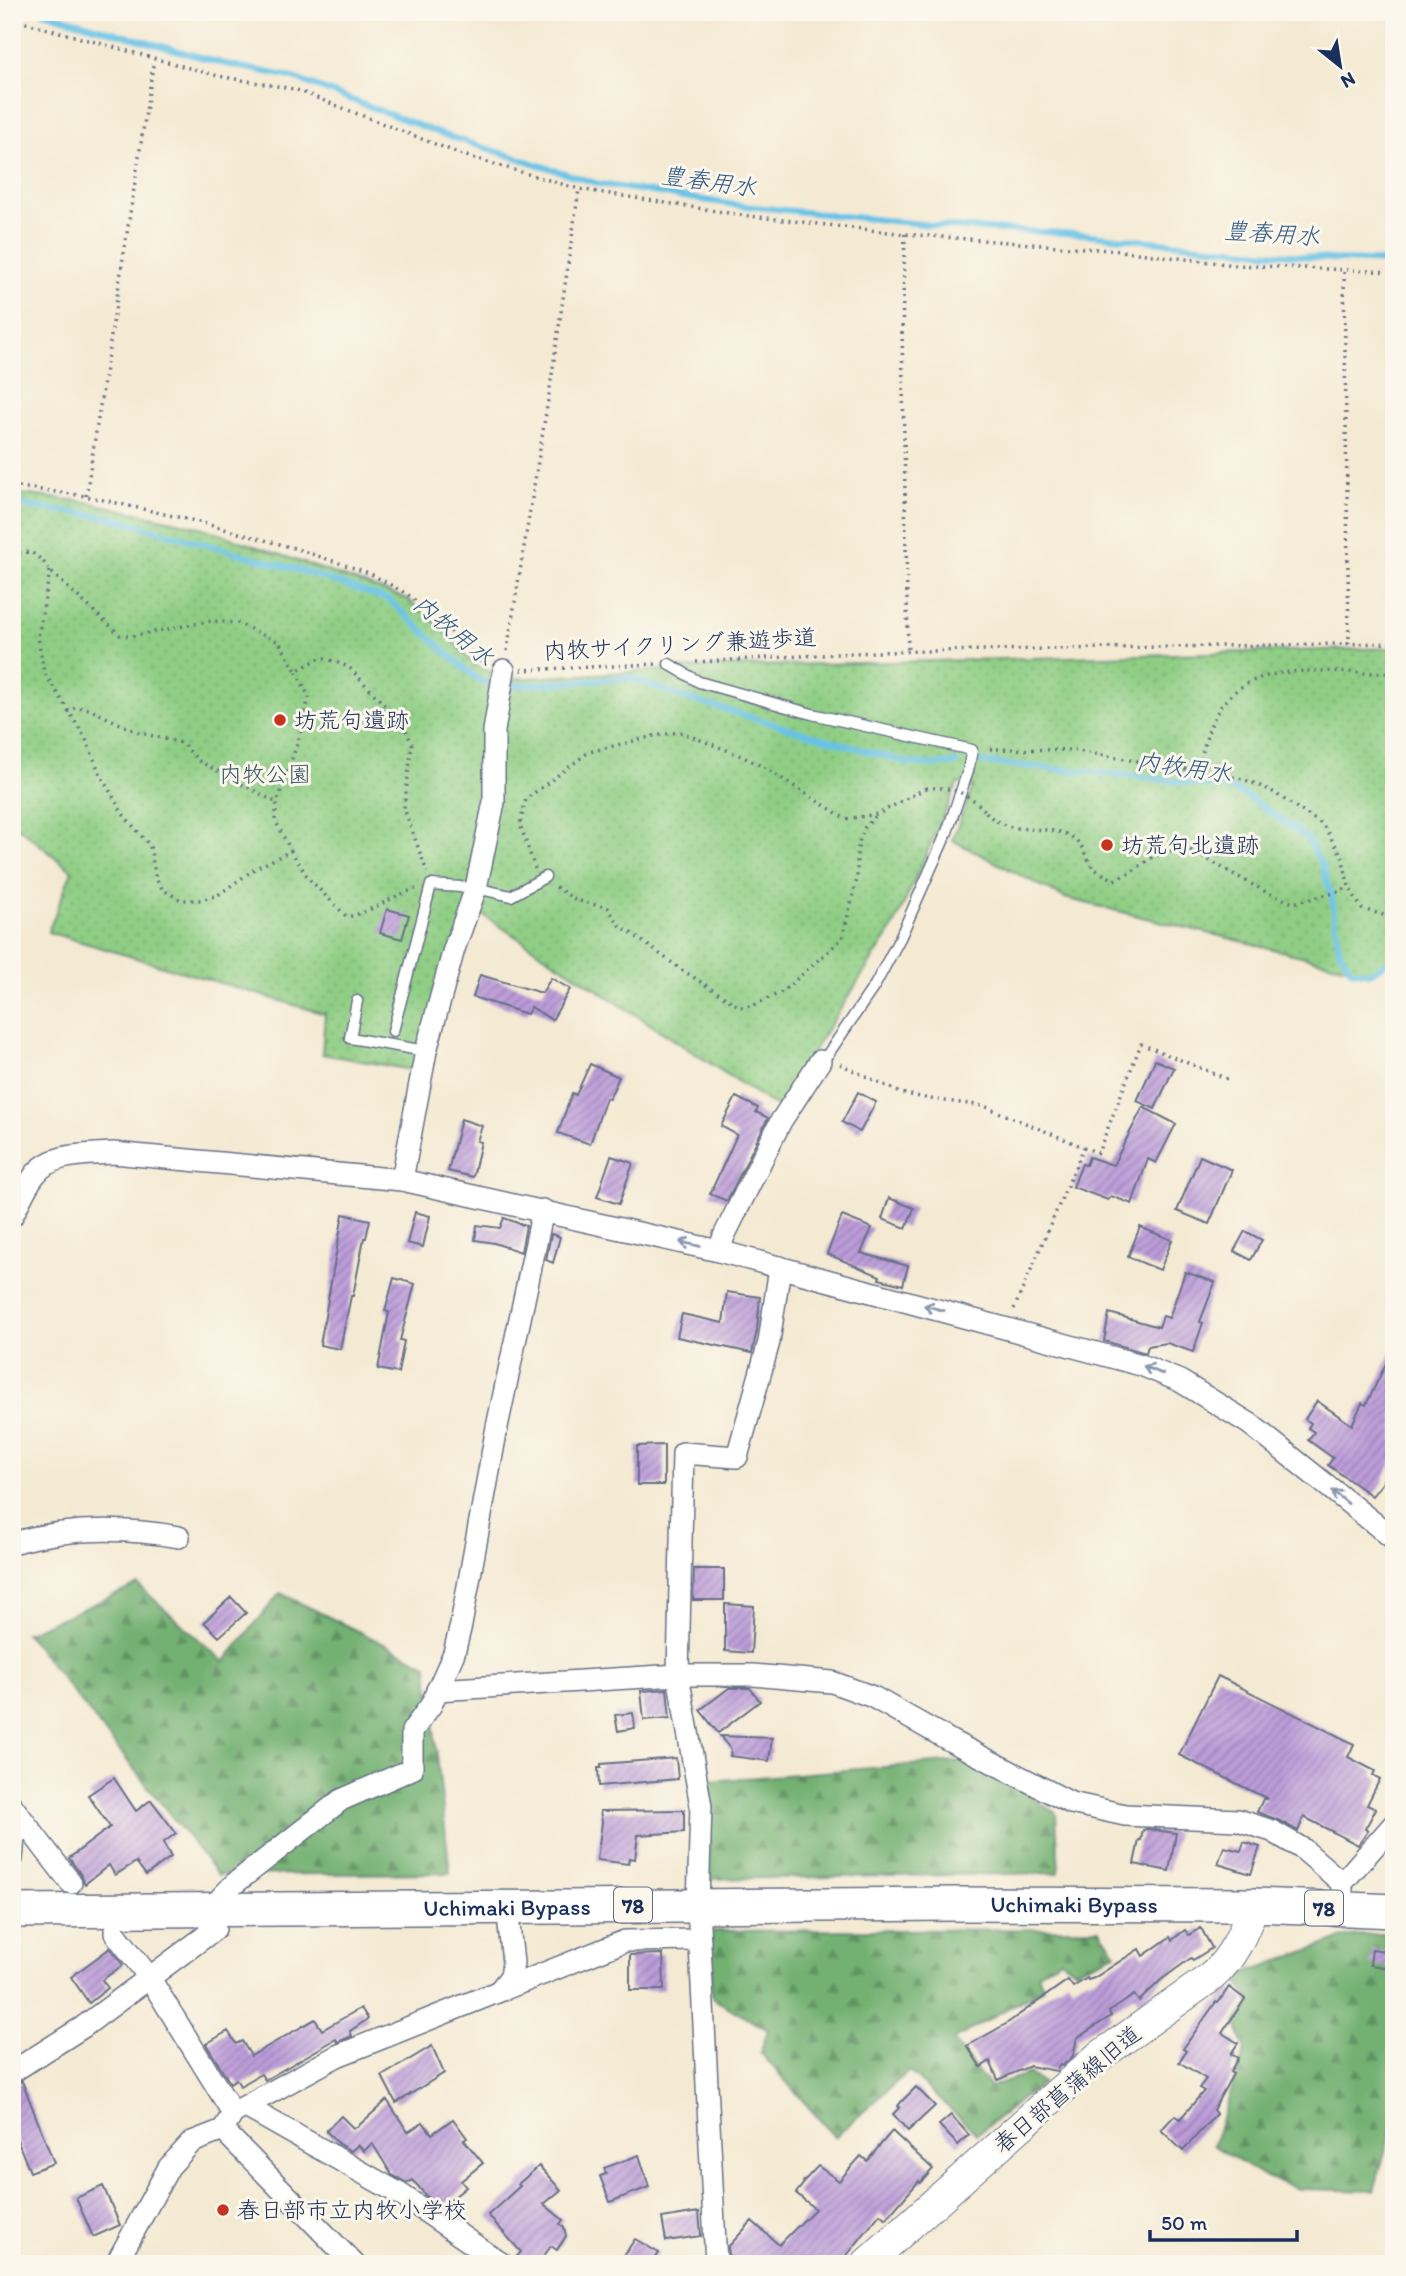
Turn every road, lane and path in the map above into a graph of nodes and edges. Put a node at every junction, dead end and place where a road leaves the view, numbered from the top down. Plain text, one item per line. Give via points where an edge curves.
1 (12, 19) edge
2 (154, 60) junction
3 (579, 189) junction
4 (905, 234) junction
5 (1344, 271) junction
6 (1394, 272) edge
7 (12, 486) edge
8 (86, 496) junction
9 (12, 553) edge
10 (50, 571) junction
11 (1394, 643) edge
12 (1349, 644) junction
13 (908, 652) junction
14 (668, 664) junction
15 (296, 671) junction
16 (1394, 672) edge
17 (503, 680) junction
18 (67, 712) junction
19 (990, 749) dead end
20 (1199, 773) junction
21 (277, 803) junction
22 (878, 814) junction
23 (291, 851) junction
24 (545, 877) junction
25 (431, 885) junction
26 (1349, 887) junction
27 (475, 888) junction
28 (1394, 915) edge
29 (357, 1001) dead end
30 (394, 1031) dead end
31 (426, 1051) junction
32 (824, 1058) junction
33 (1230, 1080) dead end
34 (1084, 1147) junction
35 (402, 1180) junction
36 (543, 1210) junction
37 (12, 1216) edge
38 (719, 1251) junction
39 (780, 1267) junction
40 (1006, 1328) junction
41 (179, 1536) dead end
42 (1394, 1539) edge
43 (12, 1543) edge
44 (678, 1675) junction
45 (437, 1690) junction
46 (12, 1806) edge
47 (1394, 1824) edge
48 (12, 1859) edge
49 (71, 1883) dead end
50 (1342, 1896) junction
51 (698, 1905) junction
52 (1254, 1905) junction
53 (507, 1906) junction
54 (12, 1911) edge
55 (1394, 1911) edge
56 (213, 1919) junction
57 (115, 1933) dead end
58 (700, 1940) junction
59 (149, 1977) junction
60 (500, 1990) junction
61 (12, 2072) edge
62 (234, 2117) junction
63 (117, 2264) edge
64 (354, 2264) edge
65 (502, 2264) edge
66 (716, 2264) edge
67 (866, 2264) edge

1 - 2 path
2 - 3 path via 294,89 463,155
2 - 8 path
3 - 4 path via 741,215
3 - 17 path
4 - 5 path
4 - 13 path via 902,331
5 - 6 path
5 - 12 path
7 - 8 path, 内牧サイクリング兼遊歩道
8 - 17 path, 内牧サイクリング兼遊歩道 via 207,524 369,573 438,618
9 - 10 path via 31,552
10 - 15 path via 120,635 211,621 237,623 279,642
10 - 18 path via 38,637 44,672
11 - 12 path, 内牧サイクリング兼遊歩道
12 - 13 path, 内牧サイクリング兼遊歩道
13 - 14 path, 内牧サイクリング兼遊歩道
14 - 17 path, 内牧サイクリング兼遊歩道
14 - 32 lane via 699,682 811,714 972,750 947,832 900,938 875,985
15 - 21 path via 309,697
15 - 25 path via 322,657 349,667 404,726 412,744 404,808
16 - 20 path via 1279,672 1255,679 1231,695 1213,717
17 - 27 street via 494,731 494,802
18 - 21 path via 89,709 137,732 181,743 200,761
18 - 23 path via 85,737 123,814 150,846 156,879 163,890 181,900 218,895
19 - 20 path via 1072,750
20 - 26 path via 1242,779 1270,790 1323,825 1342,856
21 - 23 path via 275,820
22 - 24 path via 846,819 737,754 680,732 654,736 589,752 526,799 520,824 534,868
22 - 24 path via 860,839 857,879 842,939 782,992 752,1006 740,1007 620,925 608,908 575,900
22 - 26 path, bridge via 926,788 938,787 969,796 1009,828 1071,836 1084,847 1093,868 1114,880 1154,856 1187,848 1293,903
23 - 25 path via 309,879 347,917
24 - 27 lane via 511,896
25 - 27 lane
25 - 30 lane
26 - 28 path via 1362,909
27 - 31 street
29 - 31 lane via 350,1038
31 - 35 street
32 - 34 path via 901,1093 984,1105
32 - 38 street via 781,1121
33 - 34 path via 1141,1044 1098,1153
34 - 40 path
35 - 36 street
35 - 37 street via 113,1153 69,1157 51,1161 35,1174
38 -> 36 street
36 - 45 street via 461,1625
38 - 39 street
40 -> 39 street
39 - 44 street via 769,1342 737,1457 683,1453
42 -> 40 street via 1250,1424 1180,1381 1141,1365
41 - 43 street via 86,1529
44 - 45 street
44 - 50 street via 832,1682 873,1697 1072,1803 1125,1815 1238,1820 1272,1831 1303,1849
44 - 51 street via 701,1806
45 - 56 street via 412,1731 412,1769 341,1800 234,1884
46 - 48 street
46 - 49 street
47 - 50 street
50 - 52 main road, 78
50 - 55 main road, 78
51 - 52 main road, Uchimaki Bypass / 78
51 - 53 main road, Uchimaki Bypass / 78
51 - 58 street
52 - 67 street, 春日部菖蒲線旧道 via 1226,1964 1097,2058
53 - 56 main road, Uchimaki Bypass / 78
53 - 60 street via 513,1963 511,1976
54 - 56 main road, Uchimaki Bypass / 78
56 - 59 street
57 - 59 street
58 - 60 street via 625,1941
58 - 66 street
59 - 61 street
59 - 62 street
60 - 62 street via 337,2056
62 - 63 street via 192,2142 169,2167
62 - 64 street
62 - 65 street via 400,2194

